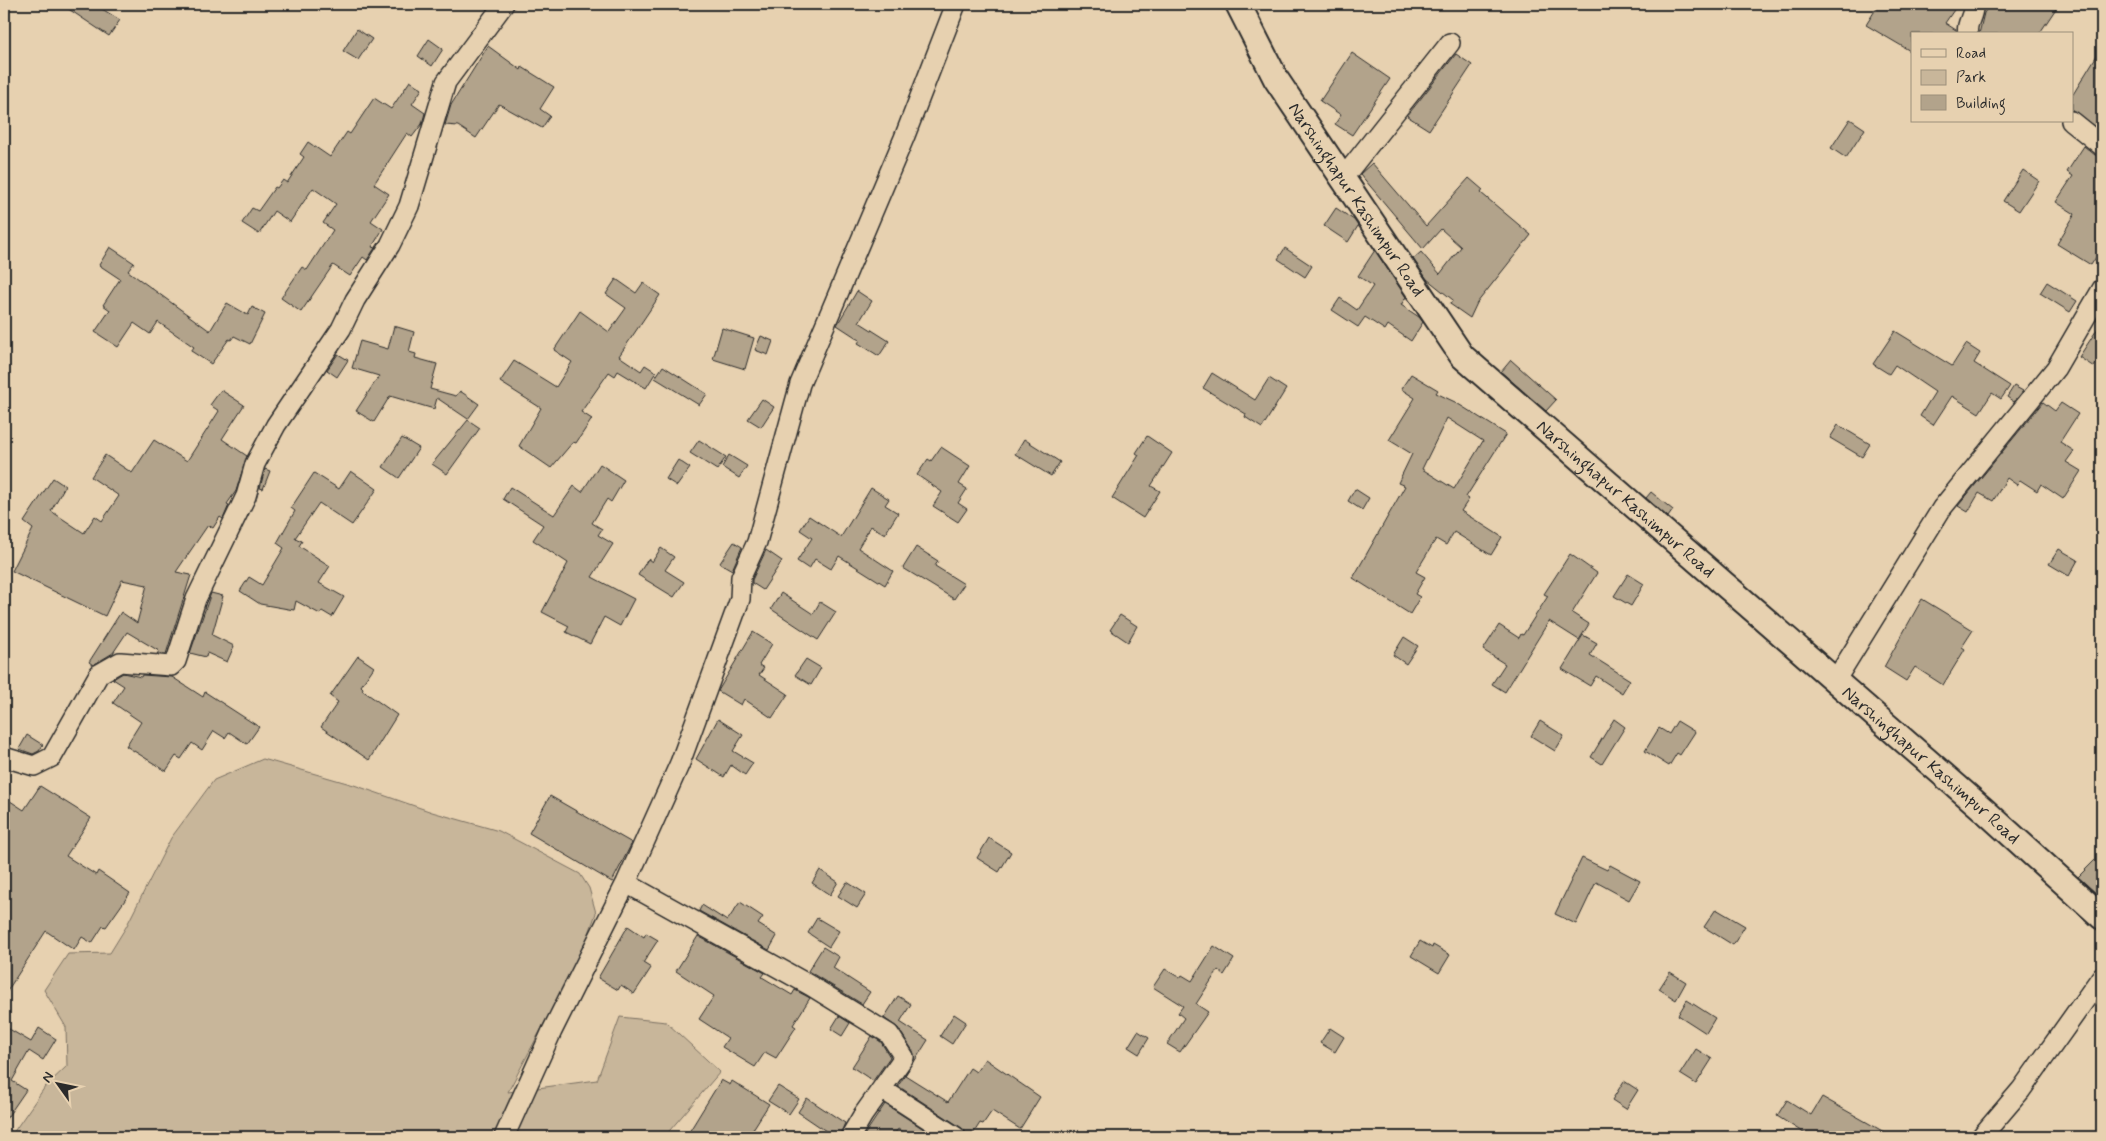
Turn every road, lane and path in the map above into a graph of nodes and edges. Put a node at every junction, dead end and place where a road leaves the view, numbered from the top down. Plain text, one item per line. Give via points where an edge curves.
1 (504, 4) edge
2 (956, 4) edge
3 (1238, 4) edge
4 (1973, 4) edge
5 (1967, 32) edge
6 (1450, 43) dead end
7 (2072, 122) edge
8 (2102, 146) edge
9 (1343, 178) junction
10 (2102, 289) edge
11 (1835, 681) junction
12 (4, 758) edge
13 (626, 884) junction
14 (2102, 917) edge
15 (2102, 976) edge
16 (882, 1090) junction
17 (504, 1137) edge
18 (850, 1137) edge
19 (956, 1137) edge
20 (1981, 1137) edge

1 - 12 street via 446,82 409,206 390,245 355,300 341,329 276,425 255,464 246,496 196,599 176,661 171,666 120,662 99,674 52,757 34,766
2 - 13 street via 904,138 800,384 757,542 741,577 740,599 680,763
3 - 9 street, Narshinghapur Kashimpur Road via 1276,79
4 - 5 street
6 - 9 street
7 - 8 street
9 - 11 street, Narshinghapur Kashimpur Road via 1462,356
10 - 11 street via 2056,368 1942,508
11 - 14 street, Narshinghapur Kashimpur Road via 1986,811
13 - 16 street via 811,986 889,1034 904,1057
13 - 17 street via 552,1031
15 - 20 street via 2021,1090
16 - 18 street
16 - 19 street

